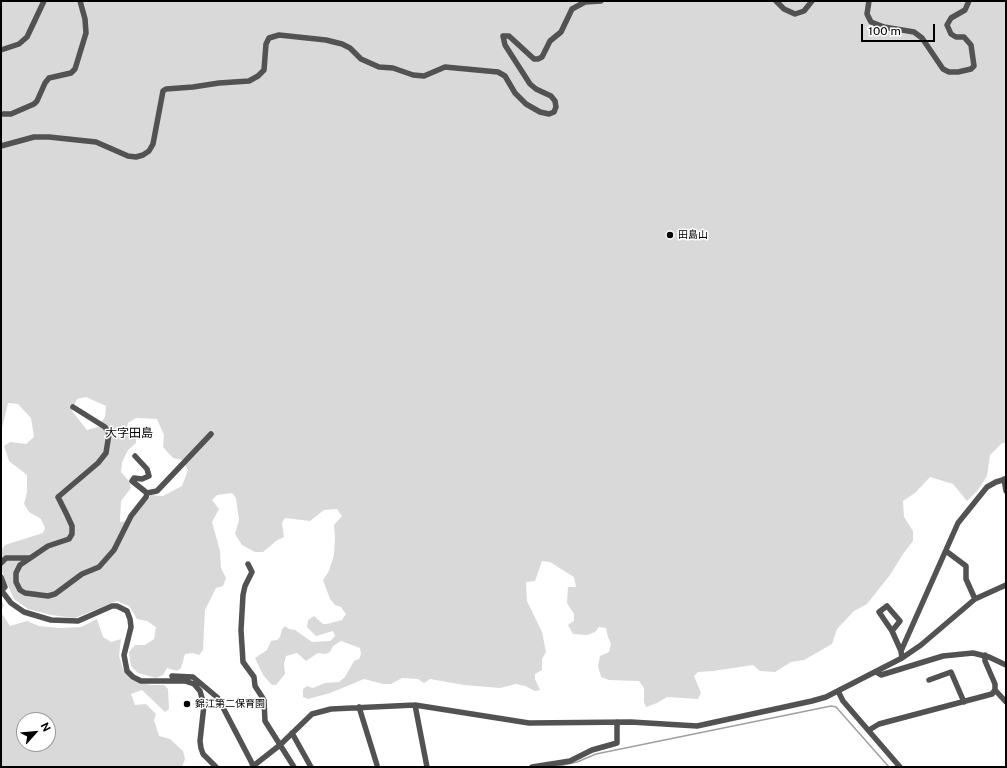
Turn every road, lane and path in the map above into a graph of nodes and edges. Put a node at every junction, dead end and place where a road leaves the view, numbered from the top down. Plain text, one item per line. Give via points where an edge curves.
1 (44, 1) edge
2 (80, 1) edge
3 (601, 1) edge
4 (776, 1) edge
5 (812, 1) edge
6 (868, 1) edge
7 (969, 1) edge
8 (1, 50) edge
9 (1, 114) edge
10 (1, 146) edge
11 (73, 407) dead end
12 (211, 434) dead end
13 (135, 456) dead end
14 (1005, 479) edge
15 (1006, 491) edge
16 (147, 493) junction
17 (946, 551) junction
18 (29, 558) junction
19 (1, 563) edge
20 (248, 564) dead end
21 (1, 577) edge
22 (1006, 585) edge
23 (1, 591) edge
24 (975, 599) junction
25 (892, 631) dead end
26 (901, 651) junction
27 (985, 655) junction
28 (902, 658) junction
29 (1006, 665) edge
30 (876, 672) junction
31 (929, 680) dead end
32 (163, 681) junction
33 (995, 690) junction
34 (838, 691) junction
35 (964, 702) junction
36 (1006, 702) edge
37 (415, 705) junction
38 (359, 707) junction
39 (617, 722) junction
40 (869, 730) junction
41 (292, 733) junction
42 (280, 745) junction
43 (377, 765) dead end
44 (216, 767) edge
45 (253, 767) edge
46 (294, 767) edge
47 (312, 767) edge
48 (427, 767) edge
49 (532, 767) edge
50 (900, 767) edge

1 - 8 street via 26,37 19,44
2 - 9 street via 86,33 75,70 49,78 34,104 11,114
3 - 10 street via 584,2 572,9 561,32 550,41 542,57 538,59 509,36 503,36 505,45 530,84 555,101 554,112 549,114 526,104 515,93 505,76 498,72 445,67 424,76 413,75 393,68 379,67 361,59 342,44 280,35 269,38 264,70 249,81 214,83 163,91 152,144 149,151 143,155 128,156 96,142 49,137 34,137
4 - 5 street via 784,9 795,14 804,11
6 - 7 street via 867,14 871,22 914,32 922,38 943,69 958,72 974,66 971,45 964,37 951,34 946,25 951,18 965,10
11 - 18 street via 105,427 109,434 106,453 58,497 72,526 69,539 48,546
12 - 16 street via 157,491
13 - 16 street via 150,476 134,478 132,481
14 - 15 street
14 - 17 street via 987,487 963,515
16 - 18 street via 108,558 99,567 82,574 55,594 48,596 20,590 16,574 20,565
17 - 24 street via 966,566 966,579
17 - 26 street
18 - 19 street via 6,558
20 - 42 street via 252,572 243,595 243,662 254,677 255,686 264,700 266,721
21 - 23 street via 5,587
22 - 24 street
23 - 32 street via 11,603 24,612 51,620 78,621 112,606 122,608 130,619 131,627 124,655 127,671 141,681
24 - 28 street via 922,645
25 - 26 street
26 - 28 street
27 - 29 street
27 - 30 street via 973,653 943,656 881,675
27 - 33 street
28 - 30 street
30 - 34 street
31 - 35 street via 951,672
32 - 44 street via 185,680 194,684 200,691 204,705 201,748 203,754
32 - 45 street via 164,677 193,677 212,693 221,703
33 - 35 street via 987,696
33 - 36 street
34 - 39 street via 812,702 697,726
34 - 40 street via 843,701
35 - 40 street via 879,724
37 - 38 street
37 - 39 street via 529,723
37 - 48 street
38 - 41 street via 331,709 312,714
38 - 43 street
39 - 49 street via 617,743 592,750 570,761
40 - 50 street
41 - 42 street
41 - 47 street
42 - 45 street
42 - 46 street

